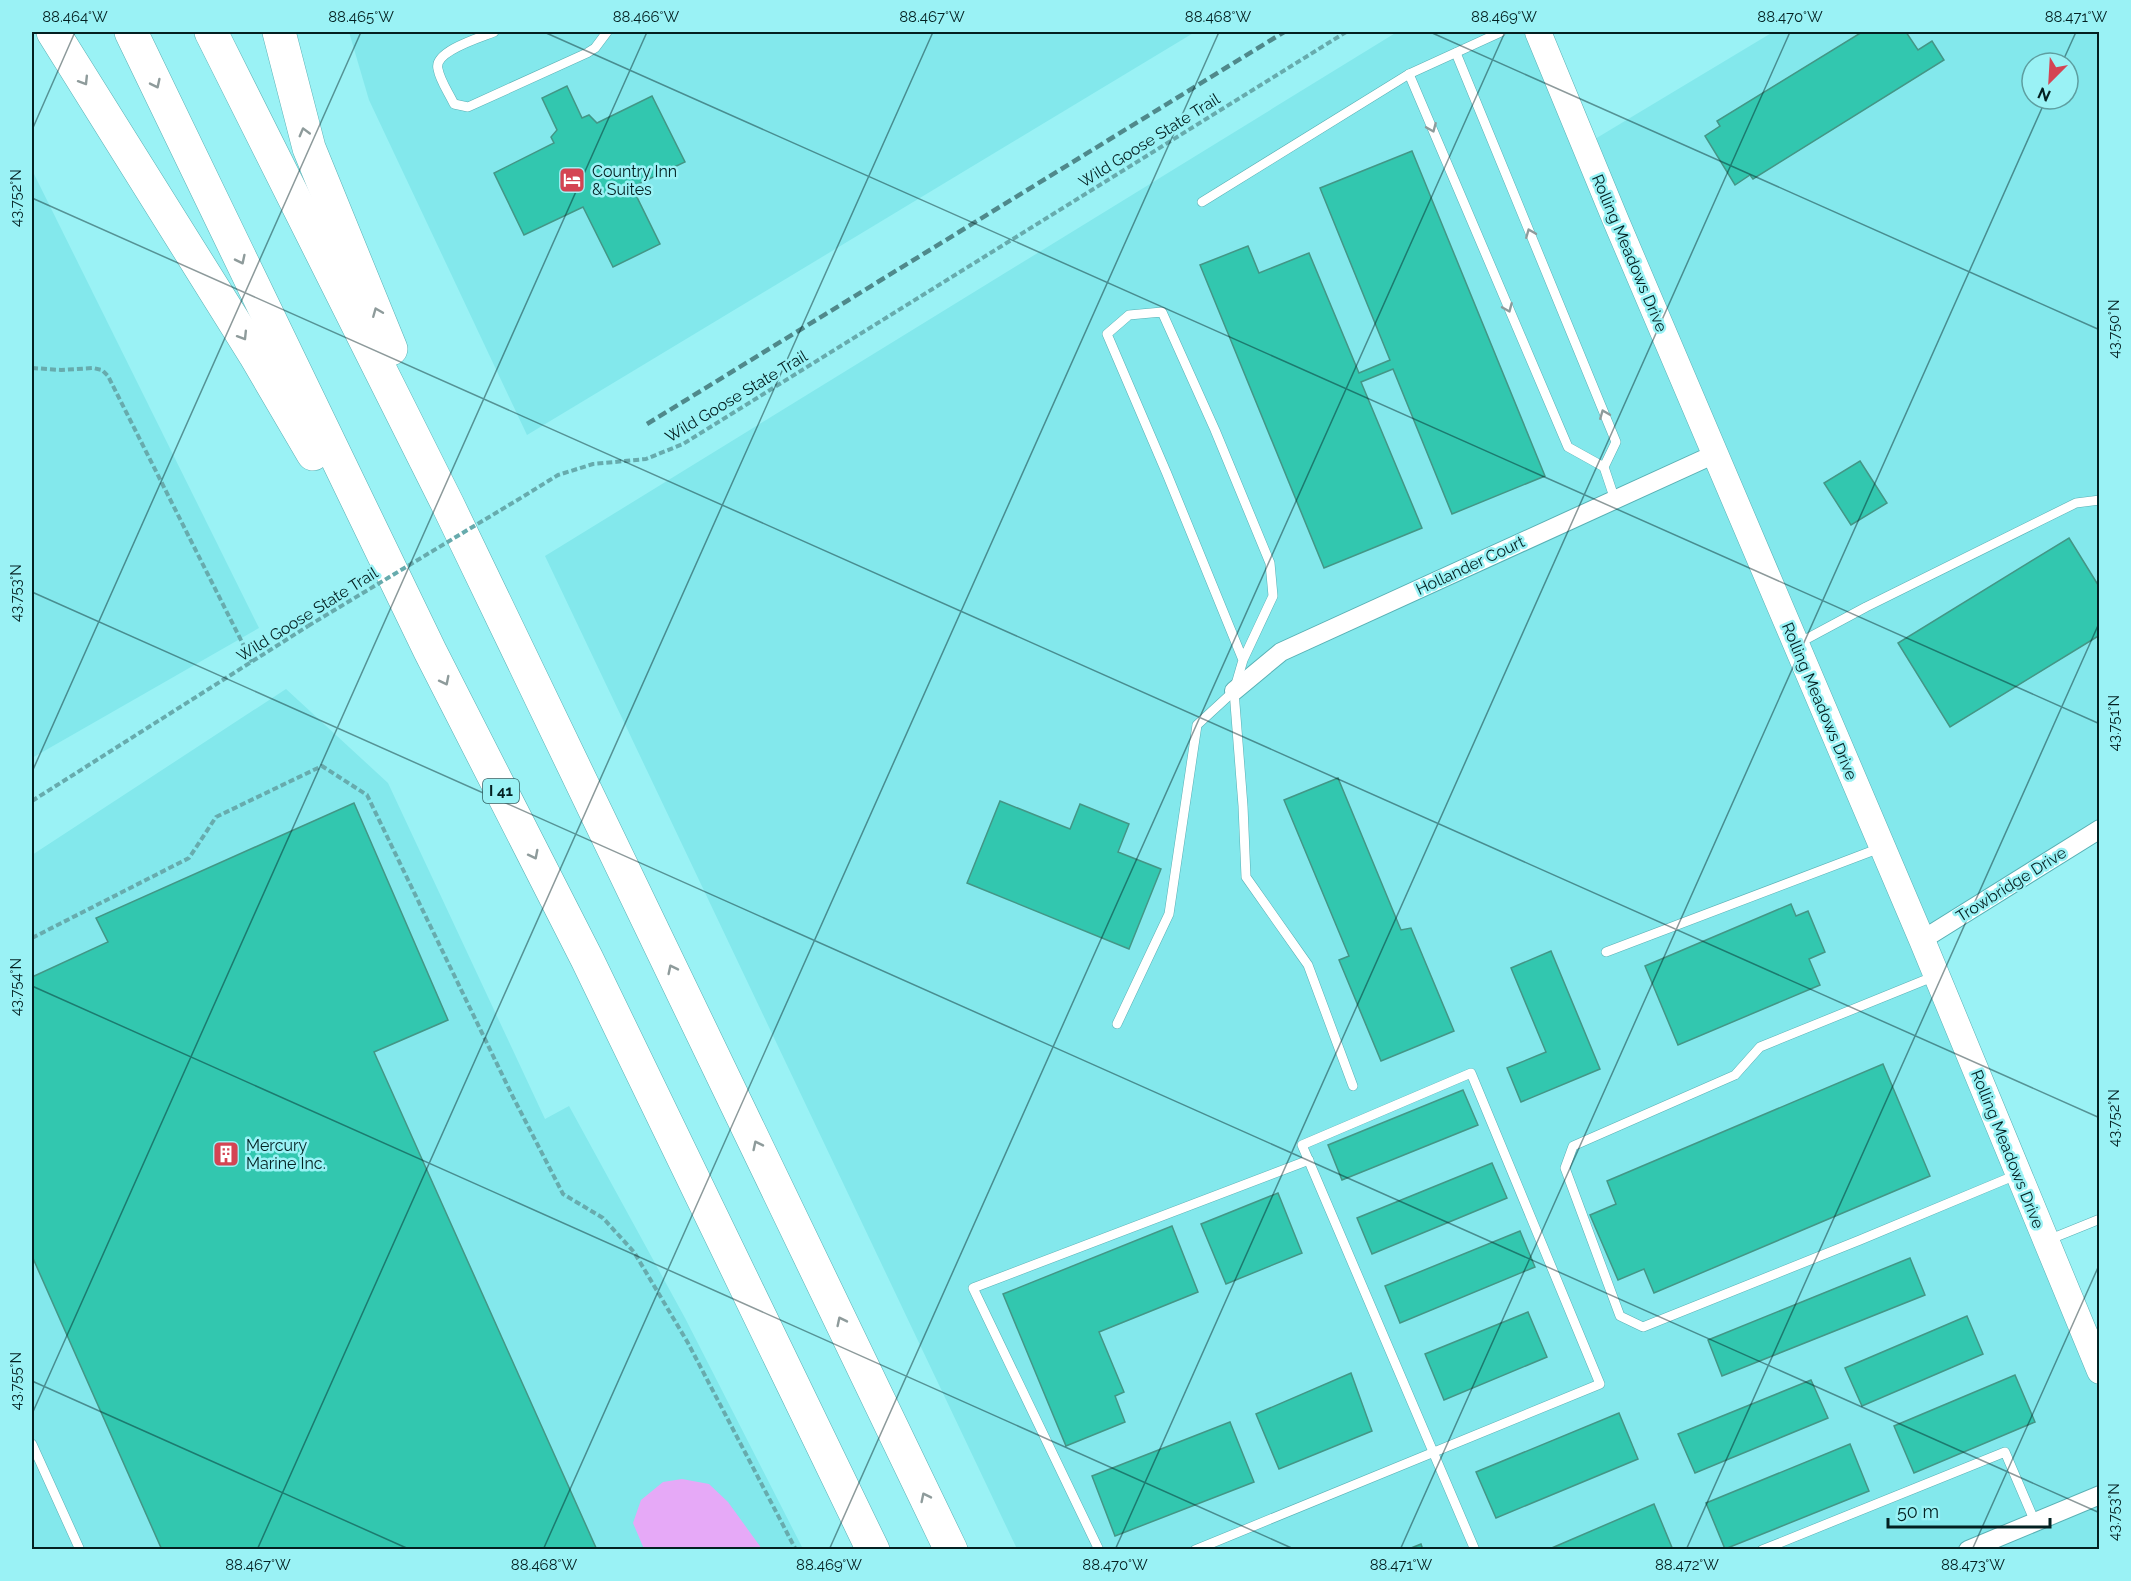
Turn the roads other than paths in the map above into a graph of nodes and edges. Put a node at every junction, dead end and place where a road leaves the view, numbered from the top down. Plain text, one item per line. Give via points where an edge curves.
1 (53, 32) edge
2 (131, 32) edge
3 (211, 32) edge
4 (279, 32) edge
5 (495, 32) edge
6 (606, 32) edge
7 (1502, 32) edge
8 (1538, 32) edge
9 (1456, 53) junction
10 (1409, 74) junction
11 (1202, 202) dead end
12 (1715, 454) junction
13 (1604, 467) junction
14 (1615, 500) junction
15 (2100, 500) edge
16 (448, 505) junction
17 (1796, 645) junction
18 (430, 651) junction
19 (1244, 660) junction
20 (1234, 691) junction
21 (2100, 829) edge
22 (1882, 847) junction
23 (1922, 940) junction
24 (1606, 952) dead end
25 (1937, 976) junction
26 (1117, 1024) dead end
27 (1353, 1086) dead end
28 (1309, 1160) junction
29 (2018, 1174) junction
30 (2100, 1219) edge
31 (2046, 1241) junction
32 (2100, 1371) edge
33 (32, 1444) edge
34 (1433, 1452) junction
35 (2100, 1495) edge
36 (2035, 1522) junction
37 (1992, 1545) edge
38 (1776, 1547) edge
39 (80, 1550) edge
40 (873, 1550) edge
41 (951, 1550) edge
42 (1099, 1550) edge
43 (1195, 1550) edge
44 (1474, 1550) edge
45 (1762, 1550) edge
46 (1968, 1550) edge

1 -> 18 highway via 255,355
2 -> 18 highway, I 41
3 - 16 highway
16 -> 4 highway via 385,332 309,148
5 - 6 lane via 446,52 440,59 438,69 454,104 468,107 586,53 595,48
7 - 9 lane
8 - 12 main road, Rolling Meadows Drive
9 - 10 lane
13 -> 9 lane via 1616,442
10 - 11 lane
10 -> 13 lane via 1568,447
12 - 14 street, Hollander Court
12 - 17 main road, Rolling Meadows Drive
13 - 14 lane
14 - 20 street, Hollander Court via 1281,652
15 - 17 lane via 2076,503
41 -> 16 highway
17 - 22 main road, Rolling Meadows Drive
18 -> 40 highway, I 41 via 587,959
19 - 19 lane via 1273,596 1270,563 1162,312 1129,315 1107,334
19 - 20 lane
20 - 26 lane via 1197,725 1169,914
20 - 27 lane via 1246,878 1308,965
21 - 23 street, Trowbridge Drive
22 - 23 main road, Rolling Meadows Drive
22 - 24 lane
23 - 25 main road, Rolling Meadows Drive
25 - 29 main road, Rolling Meadows Drive
25 - 29 lane via 1760,1047 1735,1075 1572,1146 1565,1168 1620,1316 1643,1327
28 - 34 lane
28 - 34 lane via 1302,1145 1471,1073 1600,1384
28 - 42 lane via 973,1288
29 - 31 main road, Rolling Meadows Drive
30 - 31 lane
31 - 32 main road, Rolling Meadows Drive
33 - 39 lane
34 - 43 lane
34 - 44 lane
35 - 36 street
36 - 37 street
36 - 38 lane via 2005,1452
37 - 46 street
38 - 45 lane

